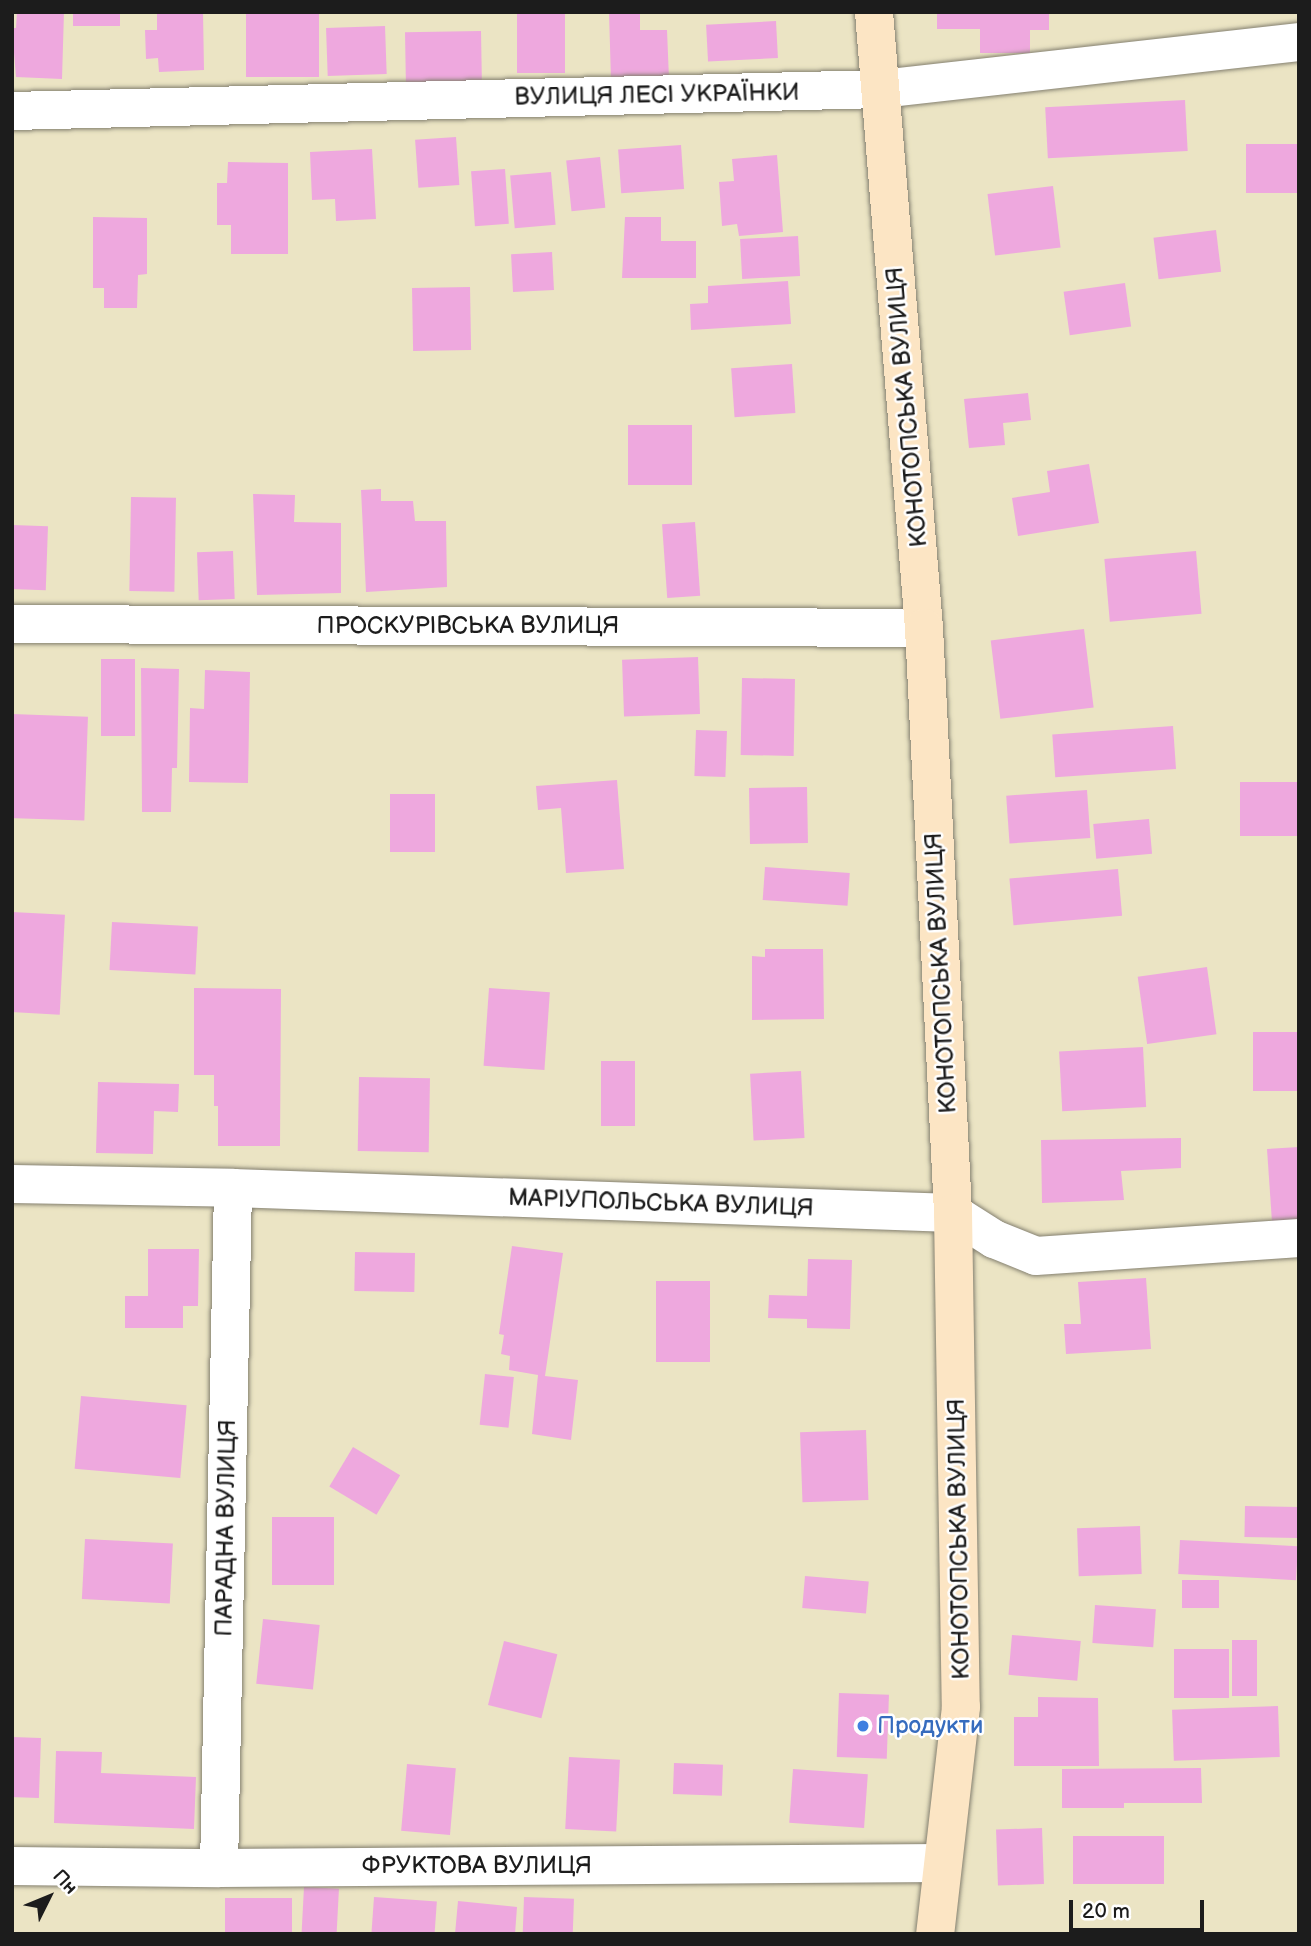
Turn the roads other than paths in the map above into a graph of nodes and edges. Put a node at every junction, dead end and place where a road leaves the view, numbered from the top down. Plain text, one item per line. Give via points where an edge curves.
1 (874, 12) edge
2 (1299, 42) edge
3 (881, 89) junction
4 (12, 111) edge
5 (12, 624) edge
6 (924, 628) junction
7 (12, 1184) edge
8 (233, 1188) junction
9 (953, 1213) junction
10 (1299, 1238) edge
11 (942, 1863) junction
12 (12, 1866) edge
13 (219, 1868) junction
14 (935, 1934) edge

1 - 3 street, КОНОТОПСЬКА ВУЛИЦЯ
2 - 3 street, ВУЛИЦЯ ЛЕСІ УКРАЇНКИ
3 - 4 street, ВУЛИЦЯ ЛЕСІ УКРАЇНКИ
3 - 6 street, КОНОТОПСЬКА ВУЛИЦЯ
5 - 6 street, ПРОСКУРІВСЬКА ВУЛИЦЯ
6 - 9 street, КОНОТОПСЬКА ВУЛИЦЯ
7 - 8 street, МАРІУПОЛЬСЬКА ВУЛИЦЯ
8 - 9 street, МАРІУПОЛЬСЬКА ВУЛИЦЯ
8 - 13 street, ПАРАДНА ВУЛИЦЯ
9 - 10 street via 994,1239 1036,1256
9 - 11 street, КОНОТОПСЬКА ВУЛИЦЯ via 961,1707
11 - 13 street, ФРУКТОВА ВУЛИЦЯ
11 - 14 street, КОНОТОПСЬКА ВУЛИЦЯ
12 - 13 street, ФРУКТОВА ВУЛИЦЯ

